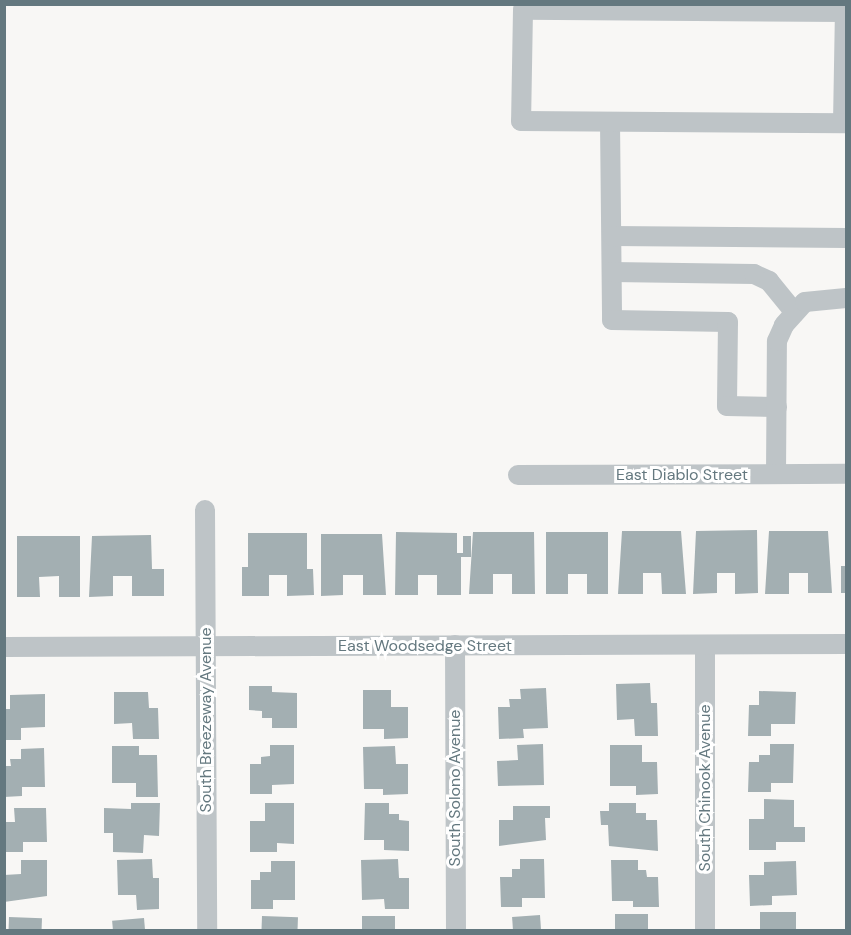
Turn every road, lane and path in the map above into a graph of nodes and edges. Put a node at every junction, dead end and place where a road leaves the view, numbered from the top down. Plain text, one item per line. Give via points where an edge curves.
1 (610, 122) junction
2 (845, 123) edge
3 (612, 236) junction
4 (846, 238) edge
5 (612, 272) junction
6 (846, 298) edge
7 (795, 313) junction
8 (777, 407) junction
9 (776, 474) junction
10 (846, 474) edge
11 (518, 475) dead end
12 (205, 510) dead end
13 (846, 644) edge
14 (455, 645) junction
15 (705, 645) junction
16 (206, 646) junction
17 (4, 647) edge
18 (207, 930) edge
19 (456, 930) edge
20 (705, 930) edge

1 - 2 street
1 - 2 street via 521,121 523,10 845,12
1 - 3 street
3 - 4 street
3 - 5 street
5 - 7 street via 754,274 769,281
5 - 8 street via 612,320 728,322 727,406
6 - 7 street via 805,302
7 - 8 street via 777,341
8 - 9 street
9 - 10 street, East Diablo Street
9 - 11 street, East Diablo Street
12 - 16 street, South Breezeway Avenue
13 - 15 street, East Woodsedge Street
14 - 15 street, East Woodsedge Street
14 - 16 street, East Woodsedge Street
14 - 19 street, South Solono Avenue
15 - 20 street, South Chinook Avenue
16 - 17 street, East Woodsedge Street
16 - 18 street, South Breezeway Avenue

